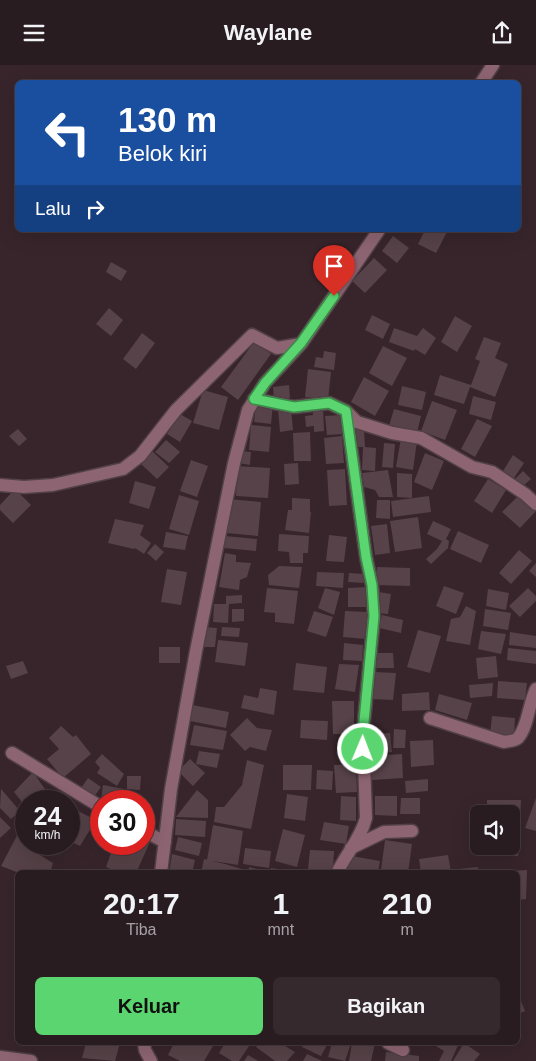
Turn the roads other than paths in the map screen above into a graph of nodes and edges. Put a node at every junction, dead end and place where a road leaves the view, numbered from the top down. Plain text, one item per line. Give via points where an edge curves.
1 (493, 65) edge
2 (483, 80) edge
3 (378, 232) edge
4 (301, 343) junction
5 (254, 399) junction
6 (346, 411) junction
7 (0, 485) edge
8 (536, 504) edge
9 (536, 689) edge
10 (430, 718) dead end
11 (12, 753) dead end
12 (90, 800) edge
13 (412, 831) dead end
14 (155, 837) edge
15 (165, 842) junction
16 (350, 849) junction
17 (161, 870) edge
18 (339, 870) edge
19 (144, 1045) edge
20 (392, 1045) edge
21 (403, 1050) dead end
22 (0, 1057) edge
23 (31, 1061) edge
24 (151, 1061) edge

1 - 2 street
3 - 4 street
4 - 5 street
4 - 7 street via 277,348 252,335 176,410 140,456 123,469 53,485
5 - 6 street via 294,407 329,403
5 - 15 street via 248,410 228,491 174,769
6 - 8 street via 357,422 421,438 472,467 492,472
6 - 16 street via 374,616 363,732 366,818 363,830
9 - 10 street via 522,731 518,739 512,741 504,742
11 - 12 street
13 - 16 street via 384,832
14 - 15 street
15 - 17 street
16 - 18 street
19 - 24 street
20 - 21 street
22 - 23 street

